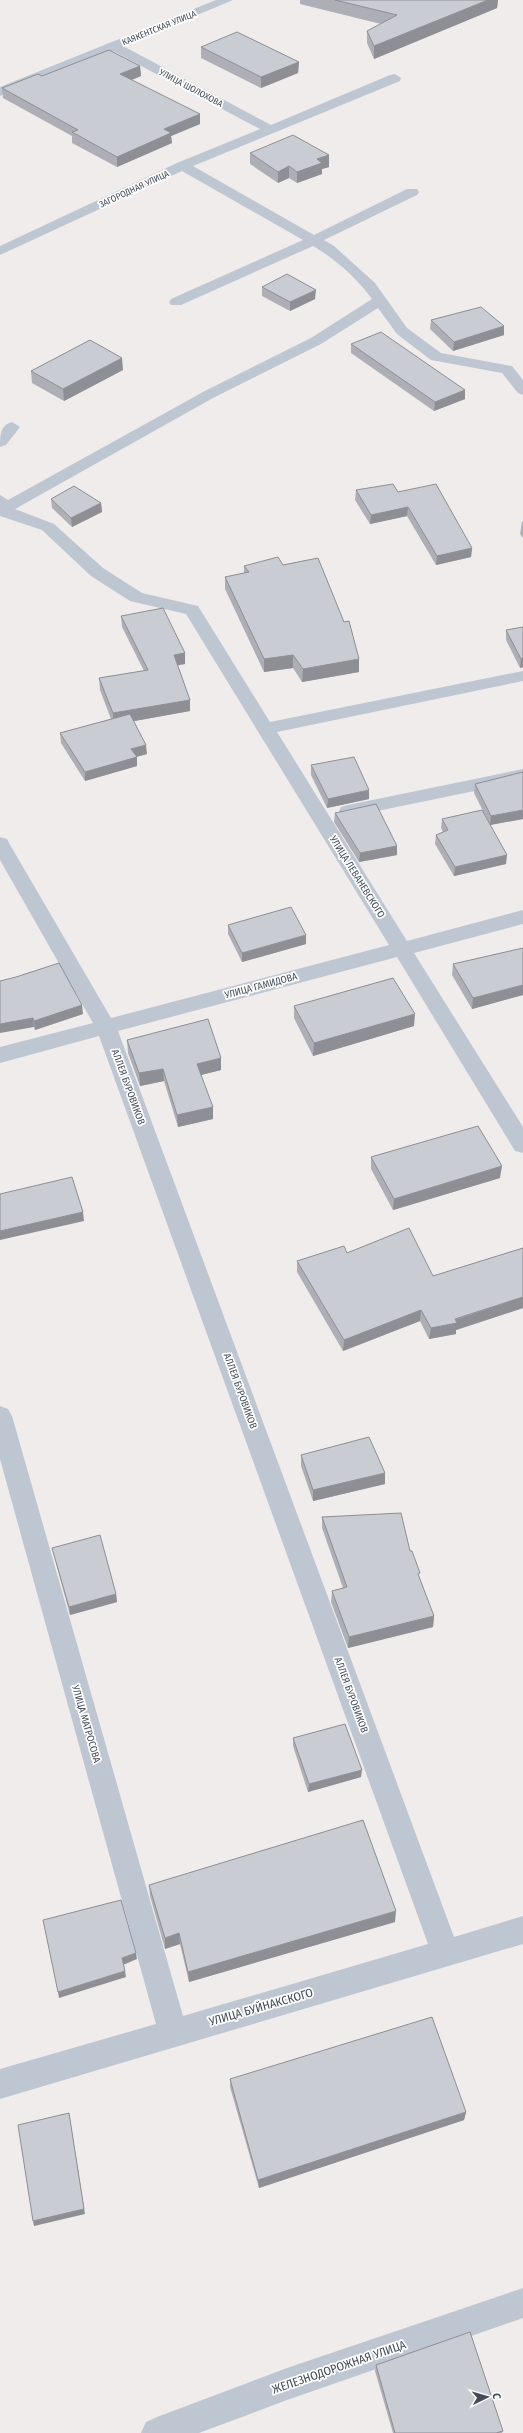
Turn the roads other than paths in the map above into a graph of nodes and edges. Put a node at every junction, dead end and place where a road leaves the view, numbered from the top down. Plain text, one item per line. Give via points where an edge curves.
1 (227, 0) edge
2 (113, 46) junction
3 (395, 78) dead end
4 (0, 92) edge
5 (269, 129) junction
6 (182, 166) junction
7 (412, 192) dead end
8 (314, 240) junction
9 (0, 250) edge
10 (380, 300) junction
11 (176, 302) dead end
12 (523, 390) edge
13 (12, 427) dead end
14 (0, 442) edge
15 (1, 507) edge
16 (523, 676) edge
17 (264, 729) junction
18 (523, 775) edge
19 (319, 817) junction
20 (0, 844) edge
21 (523, 917) edge
22 (401, 948) junction
23 (106, 1027) junction
24 (0, 1055) edge
25 (523, 1145) edge
26 (0, 1416) edge
27 (523, 1930) edge
28 (446, 1954) junction
29 (172, 2032) junction
30 (0, 2084) edge
31 (523, 2303) edge
32 (157, 2433) edge

1 - 2 street, КАЯКЕНТСКАЯ УЛИЦА
2 - 4 street, КАЯКЕНТСКАЯ УЛИЦА
2 - 5 street, УЛИЦА ШОЛОХОВА
3 - 5 street, ЗАГОРОДНАЯ УЛИЦА
5 - 6 street, ЗАГОРОДНАЯ УЛИЦА
6 - 8 street
6 - 9 street, ЗАГОРОДНАЯ УЛИЦА
7 - 8 street
8 - 10 street via 329,249 370,286
8 - 11 street
10 - 12 street via 402,331 436,357 507,369
10 - 15 street via 316,341 208,395
13 - 14 street
15 - 17 street, УЛИЦА ЛЕВАНЕВСКОГО via 48,527 97,572 136,597 192,610
16 - 17 street
17 - 19 street, УЛИЦА ЛЕВАНЕВСКОГО
18 - 19 street
19 - 22 street, УЛИЦА ЛЕВАНЕВСКОГО
20 - 23 street, АЛЛЕЯ БУРОВИКОВ
21 - 22 street, УЛИЦА ГАМИДОВА
22 - 23 street, УЛИЦА ГАМИДОВА
22 - 25 street, УЛИЦА ЛЕВАНЕВСКОГО
23 - 24 street, УЛИЦА ГАМИДОВА
23 - 28 street, АЛЛЕЯ БУРОВИКОВ
26 - 29 street, УЛИЦА МАТРОСОВА
27 - 28 street, УЛИЦА БУЙНАКСКОГО
28 - 29 street, УЛИЦА БУЙНАКСКОГО
29 - 30 street, УЛИЦА БУЙНАКСКОГО
31 - 32 street, ЖЕЛЕЗНОДОРОЖНАЯ УЛИЦА via 287,2384

